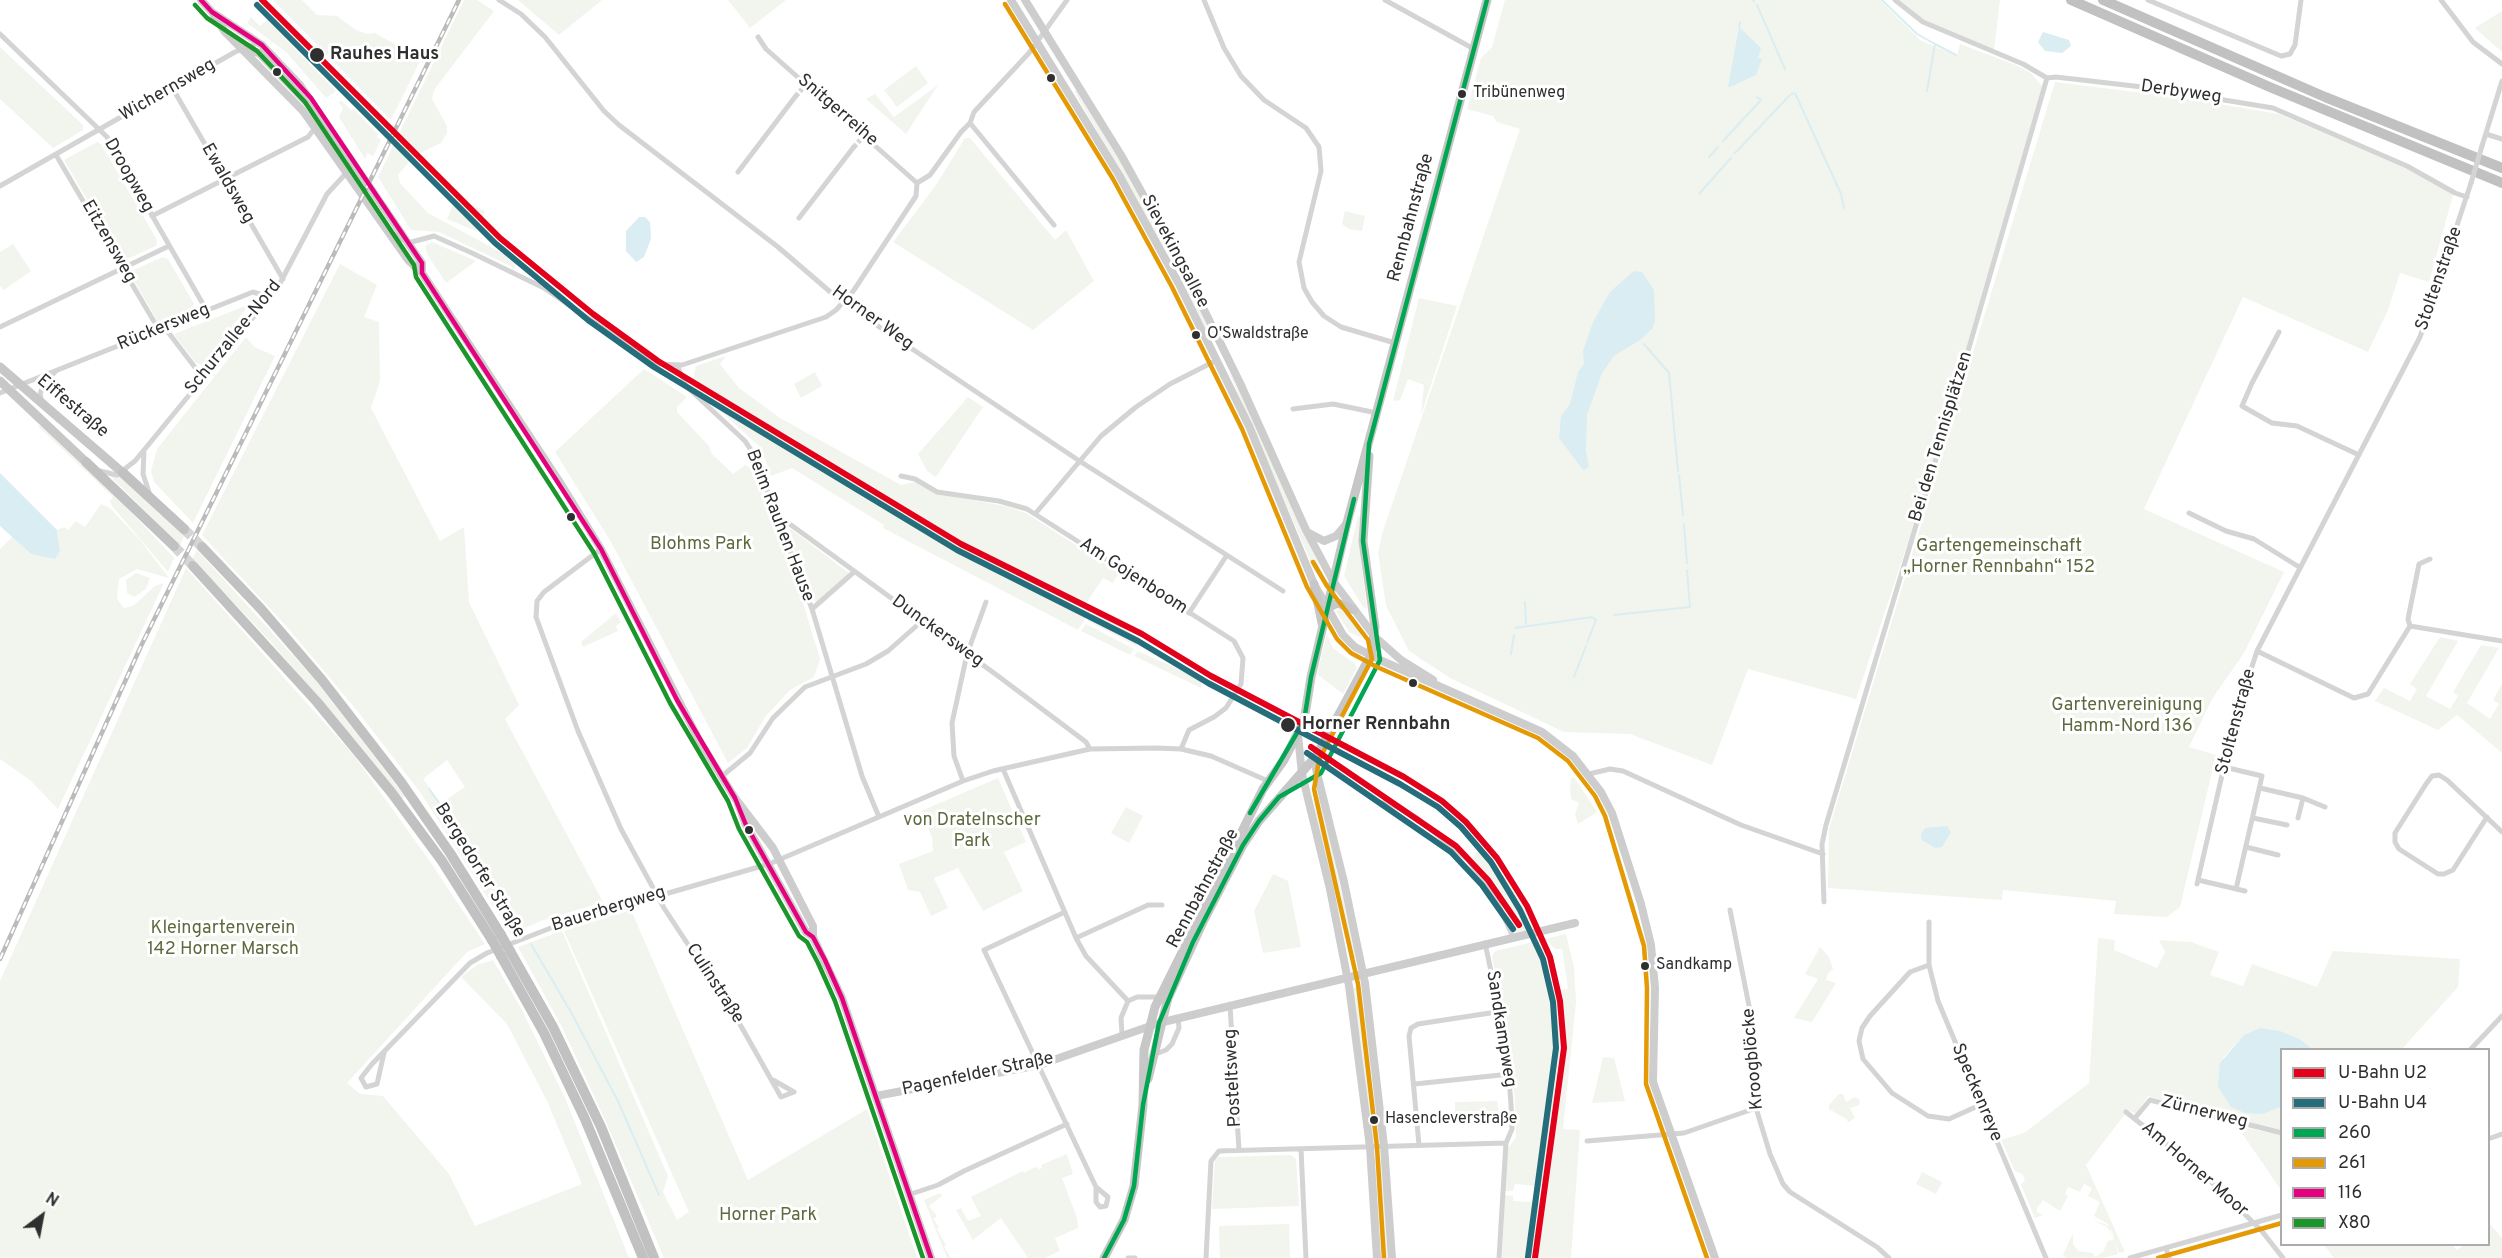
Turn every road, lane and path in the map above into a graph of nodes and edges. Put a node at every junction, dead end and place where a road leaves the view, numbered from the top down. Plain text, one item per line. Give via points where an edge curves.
1 (201, 0) edge
2 (499, 0) edge
3 (1011, 0) edge
4 (1025, 0) edge
5 (1067, 0) edge
6 (1204, 0) edge
7 (1385, 0) edge
8 (1487, 0) edge
9 (1895, 0) edge
10 (2071, 0) edge
11 (2103, 0) edge
12 (2148, 0) edge
13 (2301, 0) edge
14 (2441, 0) edge
15 (212, 12) junction
16 (1045, 31) junction
17 (0, 34) edge
18 (758, 37) dead end
19 (1038, 40) junction
20 (259, 43) junction
21 (242, 49) junction
22 (1474, 49) junction
23 (2502, 64) edge
24 (2047, 78) junction
25 (2502, 81) edge
26 (807, 83) junction
27 (173, 89) junction
28 (802, 89) tunnel mouth
29 (795, 97) tunnel mouth
30 (970, 123) junction
31 (329, 125) junction
32 (315, 128) junction
33 (100, 130) junction
34 (2486, 134) junction
35 (865, 135) junction
36 (2502, 139) edge
37 (860, 140) tunnel mouth
38 (854, 148) tunnel mouth
39 (56, 155) junction
40 (350, 158) junction
41 (2502, 168) edge
42 (738, 172) dead end
43 (347, 173) junction
44 (224, 180) junction
45 (917, 183) junction
46 (2502, 183) edge
47 (0, 186) edge
48 (2467, 196) junction
49 (152, 216) junction
50 (799, 218) dead end
51 (1054, 225) dead end
52 (388, 231) junction
53 (408, 243) junction
54 (169, 246) junction
55 (123, 268) junction
56 (422, 273) junction
57 (283, 279) junction
58 (269, 297) junction
59 (842, 302) junction
60 (207, 311) junction
61 (0, 327) edge
62 (162, 329) junction
63 (2279, 332) dead end
64 (1396, 343) junction
65 (1227, 355) junction
66 (1217, 359) junction
67 (677, 365) junction
68 (0, 367) edge
69 (59, 369) junction
70 (203, 378) junction
71 (0, 381) edge
72 (19, 385) junction
73 (4, 391) edge
74 (42, 403) junction
75 (1293, 409) dead end
76 (1377, 413) junction
77 (1370, 444) junction
78 (144, 452) junction
79 (2359, 455) junction
80 (1078, 460) junction
81 (86, 462) junction
82 (123, 472) junction
83 (900, 476) dead end
84 (152, 499) junction
85 (2189, 513) dead end
86 (1035, 514) junction
87 (779, 522) junction
88 (1347, 523) junction
89 (184, 530) tunnel mouth
90 (1306, 530) junction
91 (174, 546) tunnel mouth
92 (202, 547) tunnel mouth
93 (601, 549) junction
94 (1227, 555) junction
95 (2430, 559) dead end
96 (193, 566) tunnel mouth
97 (2299, 567) junction
98 (854, 572) junction
99 (1334, 581) junction
100 (1314, 585) junction
101 (1284, 591) dead end
102 (986, 602) dead end
103 (1327, 608) junction
104 (812, 609) junction
105 (1354, 610) junction
106 (1189, 613) junction
107 (922, 621) junction
108 (1322, 625) junction
109 (2410, 626) junction
110 (1375, 638) junction
111 (2502, 640) edge
112 (2257, 651) junction
113 (968, 654) junction
114 (1371, 655) junction
115 (832, 675) junction
116 (1435, 682) junction
117 (1298, 735) junction
118 (1090, 749) junction
119 (1181, 749) junction
120 (1317, 754) junction
121 (2224, 767) junction
122 (1003, 769) junction
123 (1302, 774) junction
124 (1589, 774) junction
125 (721, 777) junction
126 (963, 781) junction
127 (1268, 781) junction
128 (2260, 788) junction
129 (735, 798) junction
130 (2303, 798) junction
131 (1385, 801) dead end
132 (2325, 807) dead end
133 (879, 817) junction
134 (2487, 817) junction
135 (2253, 818) junction
136 (2298, 818) dead end
137 (2287, 825) dead end
138 (2502, 832) edge
139 (2246, 848) junction
140 (1822, 854) junction
141 (2278, 855) dead end
142 (780, 861) junction
143 (769, 864) junction
144 (2236, 889) junction
145 (2245, 891) dead end
146 (658, 896) junction
147 (1824, 902) dead end
148 (1162, 905) dead end
149 (1730, 909) dead end
150 (1065, 912) junction
151 (1929, 922) dead end
152 (1575, 923) dead end
153 (813, 937) junction
154 (1513, 937) junction
155 (497, 938) junction
156 (1076, 938) junction
157 (1485, 943) junction
158 (506, 954) junction
159 (1929, 964) junction
160 (1362, 973) junction
161 (1347, 977) junction
162 (1159, 997) junction
163 (1128, 1001) junction
164 (1230, 1006) junction
165 (1500, 1008) junction
166 (2502, 1016) edge
167 (1178, 1018) junction
168 (1160, 1023) junction
169 (1148, 1027) junction
170 (1122, 1034) junction
171 (2472, 1048) edge
172 (384, 1053) junction
173 (1152, 1055) junction
174 (1039, 1065) junction
175 (1509, 1074) junction
176 (773, 1080) dead end
177 (1415, 1084) junction
178 (876, 1096) junction
179 (1143, 1105) junction
180 (1980, 1105) junction
181 (1756, 1108) junction
182 (2126, 1112) dead end
183 (2135, 1118) junction
184 (1067, 1125) junction
185 (1671, 1132) junction
186 (2280, 1132) edge
187 (2502, 1134) edge
188 (2491, 1138) edge
189 (1587, 1141) dead end
190 (1506, 1143) junction
191 (1419, 1145) junction
192 (1384, 1146) junction
193 (1370, 1147) junction
194 (1301, 1149) junction
195 (1239, 1150) junction
196 (1096, 1187) dead end
197 (908, 1195) junction
198 (2280, 1215) edge
199 (2253, 1222) junction
200 (2166, 1248) junction
201 (643, 1258) edge
202 (654, 1258) edge
203 (931, 1258) edge
204 (1104, 1258) edge
205 (1128, 1258) edge
206 (1135, 1258) edge
207 (1206, 1258) edge
208 (1306, 1258) edge
209 (1377, 1258) edge
210 (1392, 1258) edge
211 (1499, 1258) edge
212 (1715, 1258) edge
213 (1889, 1258) edge
214 (2046, 1258) edge
215 (2130, 1258) edge
216 (2169, 1258) edge
217 (2283, 1258) edge

1 - 15 main road
2 - 59 street, Horner Weg via 545,37 619,125
3 - 19 main road, Sievekingsallee
4 - 16 main road, Sievekingsallee
5 - 16 street
6 - 64 street via 1224,48 1241,76 1264,100 1306,128 1319,147 1321,171 1299,262 1304,288 1324,316 1341,327
7 - 22 street
8 - 22 main road, Rennbahnstraße
9 - 24 street, Derbyweg via 1923,22
10 - 46 highway
11 - 41 highway via 2325,97
12 - 13 street via 2281,56 2290,54 2295,45
14 - 23 street via 2469,38
15 - 20 main road
15 - 21 main road
16 - 19 street
16 - 65 main road, Sievekingsallee via 1137,183
17 - 33 street, Droopweg
18 - 26 street, Snitgerreihe via 766,49
19 - 30 street via 974,112
19 - 66 main road, Sievekingsallee via 1144,220
20 - 21 street, Wichernsweg
20 - 31 main road via 294,76
21 - 27 street, Wichernsweg
21 - 31 main road via 259,53
21 - 32 main road via 297,103
22 - 64 main road, Rennbahnstraße
24 - 48 street, Derbyweg via 2151,88 2273,108
24 - 140 street, Bei den Tennisplätzen via 1826,825
25 - 34 street, Stoltenstraße
26 - 28 street
26 - 35 street, Snitgerreihe
27 - 33 street, Wichernsweg
27 - 44 street, Ewaldsweg
29 - 42 street
30 - 45 street via 930,176
30 - 51 street
31 - 40 main road
32 - 43 main road
32 - 44 street via 308,137
33 - 39 street, Wichernsweg
33 - 49 street, Droopweg
34 - 36 street
34 - 48 street, Stoltenstraße, bridge
35 - 37 street
35 - 45 street, Snitgerreihe
38 - 50 street
39 - 47 street, Wichernsweg
39 - 55 street, Eitzensweg
40 - 43 street
40 - 53 main road
43 - 52 main road
43 - 57 street, Schurzallee-Nord via 327,194
44 - 49 street
44 - 57 street, Ewaldsweg
45 - 59 street via 911,204
48 - 79 street, Stoltenstraße via 2420,337
49 - 54 street, Droopweg
52 - 53 street
52 - 56 main road via 414,268
53 - 56 main road via 422,263
53 - 67 street via 430,235 454,244 551,292 648,359
54 - 55 street
54 - 60 street, Droopweg
55 - 61 street
55 - 62 street, Eitzensweg
56 - 93 main road
57 - 58 street, Schurzallee-Nord
58 - 60 street, Rückersweg via 253,292
58 - 70 street, Schurzallee-Nord
59 - 67 street via 826,317
59 - 80 street, Horner Weg
60 - 62 street, Rückersweg
62 - 69 street, Rückersweg
62 - 70 street, Eitzensweg
63 - 79 street via 2242,406 2272,423 2297,426
64 - 76 main road, Rennbahnstraße
65 - 66 main road
65 - 90 main road, Sievekingsallee
66 - 80 street via 1136,407
66 - 100 main road, Sievekingsallee via 1272,479
67 - 87 street, Beim Rauhen Hause via 686,386 746,441
68 - 72 main road, Eiffestraße
69 - 72 street, Rückersweg
69 - 74 street via 43,384
70 - 78 street, Schurzallee-Nord
71 - 73 main road, Eiffestraße
72 - 73 street, Rückersweg
72 - 74 main road, Eiffestraße
73 - 81 main road, Eiffestraße
74 - 82 main road, Eiffestraße
75 - 76 street via 1333,404
76 - 77 main road, Rennbahnstraße
77 - 88 main road, Rennbahnstraße
77 - 110 main road, Rennbahnstraße via 1363,541
78 - 82 street, Schurzallee-Nord
78 - 84 street via 143,474
79 - 97 street, Stoltenstraße
80 - 86 street
80 - 94 street, Horner Weg
81 - 82 street via 109,474
81 - 91 highway
82 - 84 highway
83 - 86 street, Am Gojenboom via 915,479 937,492 1009,503
84 - 89 highway
85 - 97 street via 2254,539
86 - 106 street, Am Gojenboom
87 - 98 street, Dunckersweg via 787,522
87 - 104 street, Beim Rauhen Hause
88 - 90 main road via 1324,541
88 - 99 main road, Rennbahnstraße
90 - 99 main road, Sievekingsallee
92 - 155 highway, Bergedorfer Straße via 332,692 394,773 450,853
93 - 125 main road via 677,700
93 - 146 street, Culinstraße via 544,592 537,601 536,617 621,829
94 - 101 street, Horner Weg
94 - 106 street
95 - 109 street via 2419,564
96 - 155 highway, Bergedorfer Straße via 317,702 391,792
97 - 112 street, Stoltenstraße
98 - 104 street
98 - 107 street, Dunckersweg
99 - 103 main road, Rennbahnstraße
99 - 105 main road, Sievekingsallee
100 - 103 main road, Sievekingsallee
100 - 108 main road
102 - 113 street
103 - 105 main road via 1338,603
103 - 108 main road, Rennbahnstraße
103 - 114 main road, Sievekingsallee via 1346,639
104 - 115 street, Beim Rauhen Hause
105 - 110 main road, Sievekingsallee
106 - 119 street, Am Gojenboom via 1234,641 1242,658 1241,684 1233,700 1218,715 1189,730
107 - 113 street, Dunckersweg
107 - 115 street via 888,651 866,664
108 - 117 main road, Rennbahnstraße
109 - 111 street
109 - 112 street via 2369,692 2354,698
110 - 114 main road, Rennbahnstraße
110 - 116 main road, Sievekingsallee
112 - 121 street, Stoltenstraße via 2244,684
113 - 118 street, Dunckersweg via 1086,742
113 - 126 street via 952,723 954,756
114 - 116 main road, Sievekingsallee
114 - 120 main road, Rennbahnstraße
115 - 125 street via 793,696 772,718 750,753
115 - 133 street, Beim Rauhen Hause via 862,776
116 - 124 main road via 1542,732 1565,747
117 - 123 main road
117 - 127 main road, Rennbahnstraße
118 - 119 street, Bauerbergweg
118 - 122 street, Bauerbergweg
119 - 127 street, Bauerbergweg via 1211,756
120 - 123 main road, Rennbahnstraße
120 - 160 main road via 1317,774
121 - 128 street via 2262,776
121 - 144 street, Stoltenstraße via 2198,882
122 - 126 street, Bauerbergweg
122 - 150 street
123 - 161 main road
123 - 168 main road, Rennbahnstraße via 1243,845 1193,942
124 - 140 street via 1610,769 1623,771 1741,825
124 - 185 main road via 1612,813 1647,928 1654,981 1653,1082
125 - 129 main road
126 - 133 street, Bauerbergweg
127 - 162 main road, Rennbahnstraße
128 - 130 street
128 - 135 street
129 - 142 main road via 759,825
129 - 143 main road
130 - 132 street
130 - 136 street
131 - 154 street via 1417,818 1468,860 1494,895
133 - 142 street, Bauerbergweg
134 - 134 street via 2443,777 2432,776 2395,833 2395,842 2399,849 2438,874 2449,873
134 - 138 street
135 - 137 street
135 - 139 street
139 - 141 street
139 - 144 street
140 - 147 street, Bei den Tennisplätzen
142 - 143 street, Bauerbergweg
142 - 153 main road via 813,926
143 - 146 street, Bauerbergweg
143 - 153 main road via 806,932
144 - 145 street
146 - 172 street, Bauerbergweg via 537,931 487,953 470,963
146 - 176 street, Culinstraße
148 - 156 street via 1148,905
149 - 181 street, Kroogblöcke via 1753,1026
150 - 156 street
150 - 174 street via 984,950
151 - 159 street, Speckenreye
152 - 154 main road
153 - 178 main road via 842,998
154 - 157 main road
155 - 158 highway, Bergedorfer Straße, bridge
156 - 163 street via 1086,956
157 - 160 main road
157 - 165 street, Sandkampweg
158 - 201 highway, Bergedorfer Straße via 575,1098
158 - 202 highway, Bergedorfer Straße via 553,1027 601,1127
159 - 180 street, Speckenreye via 1943,1016
159 - 180 street via 1910,972 1870,1016 1859,1041 1863,1059 1892,1093 1928,1116 1949,1119
160 - 161 main road
160 - 192 main road
161 - 164 main road
161 - 193 main road
162 - 163 street
162 - 169 main road, Rennbahnstraße
163 - 170 street via 1120,1018
164 - 167 main road
164 - 195 street, Posteltsweg
165 - 175 street, Sandkampweg
165 - 177 street via 1414,1026 1409,1036
166 - 171 street
167 - 168 main road
167 - 173 street via 1179,1028 1172,1044
168 - 169 main road, Pagenfelder Straße
168 - 173 main road, Rennbahnstraße
169 - 170 main road, Pagenfelder Straße
169 - 179 main road, Rennbahnstraße
170 - 174 main road, Pagenfelder Straße
172 - 172 street, Bauerbergweg via 362,1076 366,1088 377,1084
173 - 179 main road, Rennbahnstraße
174 - 178 main road, Pagenfelder Straße
174 - 184 street
175 - 177 street
175 - 190 street, Sandkampweg via 1512,1129
177 - 191 street
178 - 197 main road
179 - 204 main road via 1134,1186 1126,1214
180 - 214 street, Speckenreye
181 - 185 street via 1684,1133
181 - 213 street, Kroogblöcke via 1770,1154 1790,1192
182 - 183 street, Am Horner Moor
183 - 186 street, Zürnerweg via 2150,1100
183 - 199 street, Am Horner Moor via 2198,1169
184 - 196 street
184 - 197 street
185 - 189 street
185 - 212 main road
187 - 188 street
190 - 191 street
190 - 211 street, Sandkampweg
191 - 192 street
192 - 193 street
192 - 210 main road
193 - 194 street
193 - 209 main road
194 - 195 street
194 - 208 street
195 - 207 street via 1213,1155
197 - 203 main road
198 - 199 street
199 - 200 street
199 - 217 street, Am Horner Moor
200 - 215 street
200 - 216 street
205 - 206 street

